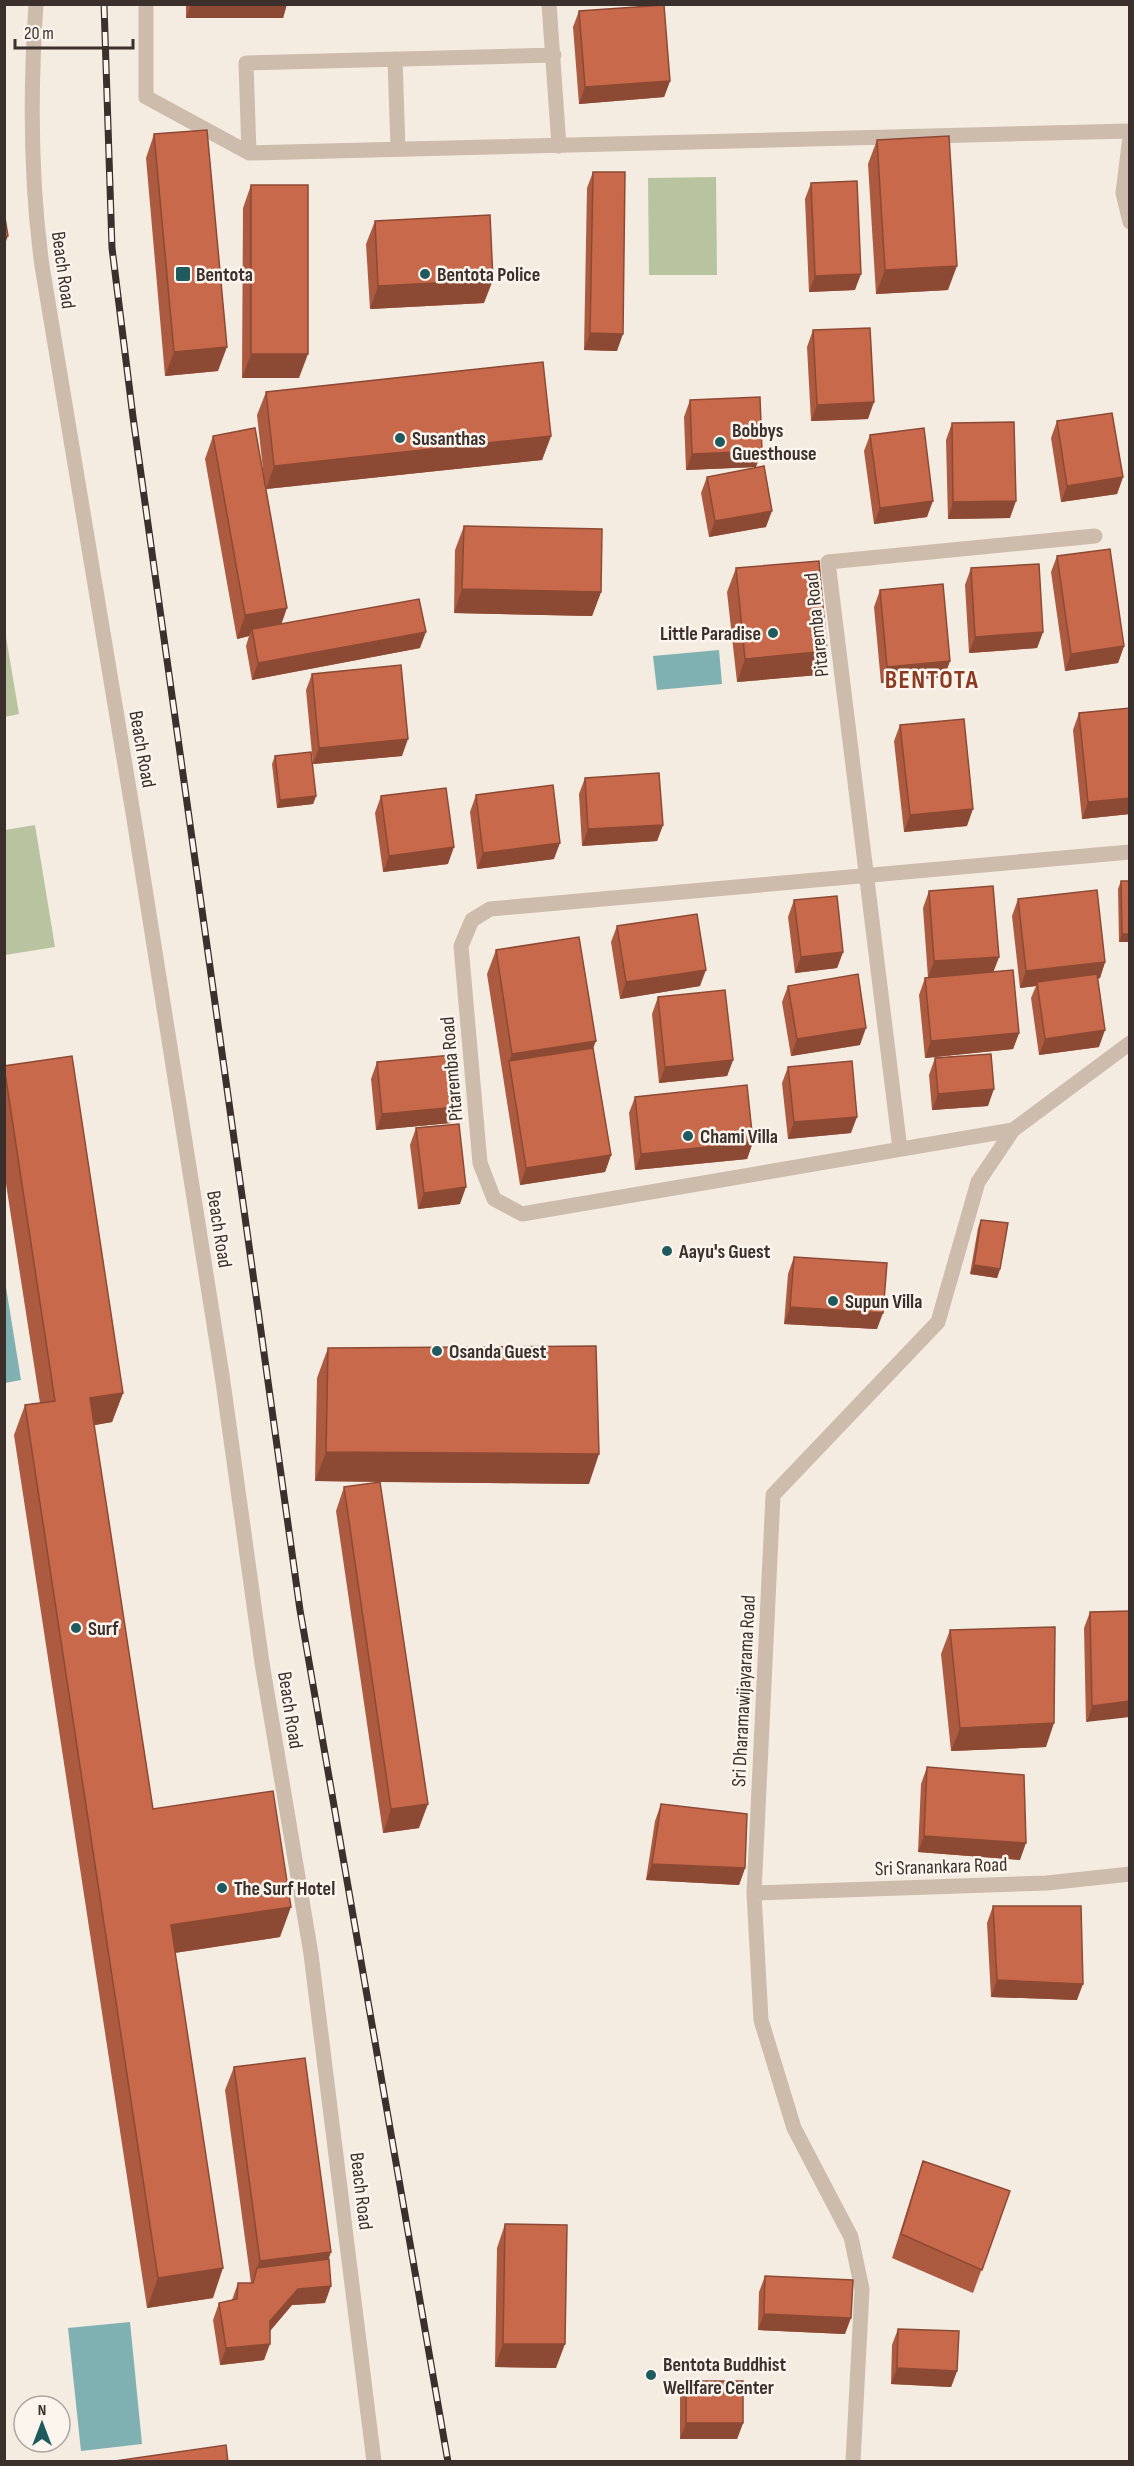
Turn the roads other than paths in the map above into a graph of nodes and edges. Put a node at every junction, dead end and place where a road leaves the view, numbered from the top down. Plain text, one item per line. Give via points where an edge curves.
1 (36, 4) edge
2 (146, 4) edge
3 (549, 4) edge
4 (554, 55) junction
5 (395, 59) junction
6 (1130, 130) edge
7 (1130, 137) edge
8 (559, 146) junction
9 (398, 150) junction
10 (249, 153) junction
11 (1130, 222) edge
12 (1095, 536) dead end
13 (1130, 852) edge
14 (866, 877) junction
15 (1130, 1043) edge
16 (1013, 1130) junction
17 (900, 1149) junction
18 (1130, 1874) edge
19 (754, 1893) junction
20 (374, 2462) edge
21 (853, 2462) edge

1 - 20 street, Beach Road via 32,195 311,1954
2 - 10 street via 146,97
3 - 4 street
4 - 5 street
4 - 8 street
5 - 9 street
5 - 10 street via 246,63
6 - 8 street
7 - 11 street via 1123,193
8 - 9 street
9 - 10 street
12 - 14 street, Pitaremba Road via 828,562
13 - 14 street, Pitaremba Road
14 - 17 street, Pitaremba Road
14 - 17 street, Pitaremba Road via 490,909 472,920 461,946 480,1163 494,1198 522,1214
15 - 16 street, Sri Dharamawijayarama Road
16 - 17 street, Pitaremba Road
16 - 19 street, Sri Dharamawijayarama Road via 978,1182 938,1322 773,1495
18 - 19 street, Sri Sranankara Road via 1047,1883
19 - 21 street, Sri Dharamawijayarama Road via 762,2020 794,2128 851,2237 862,2289

